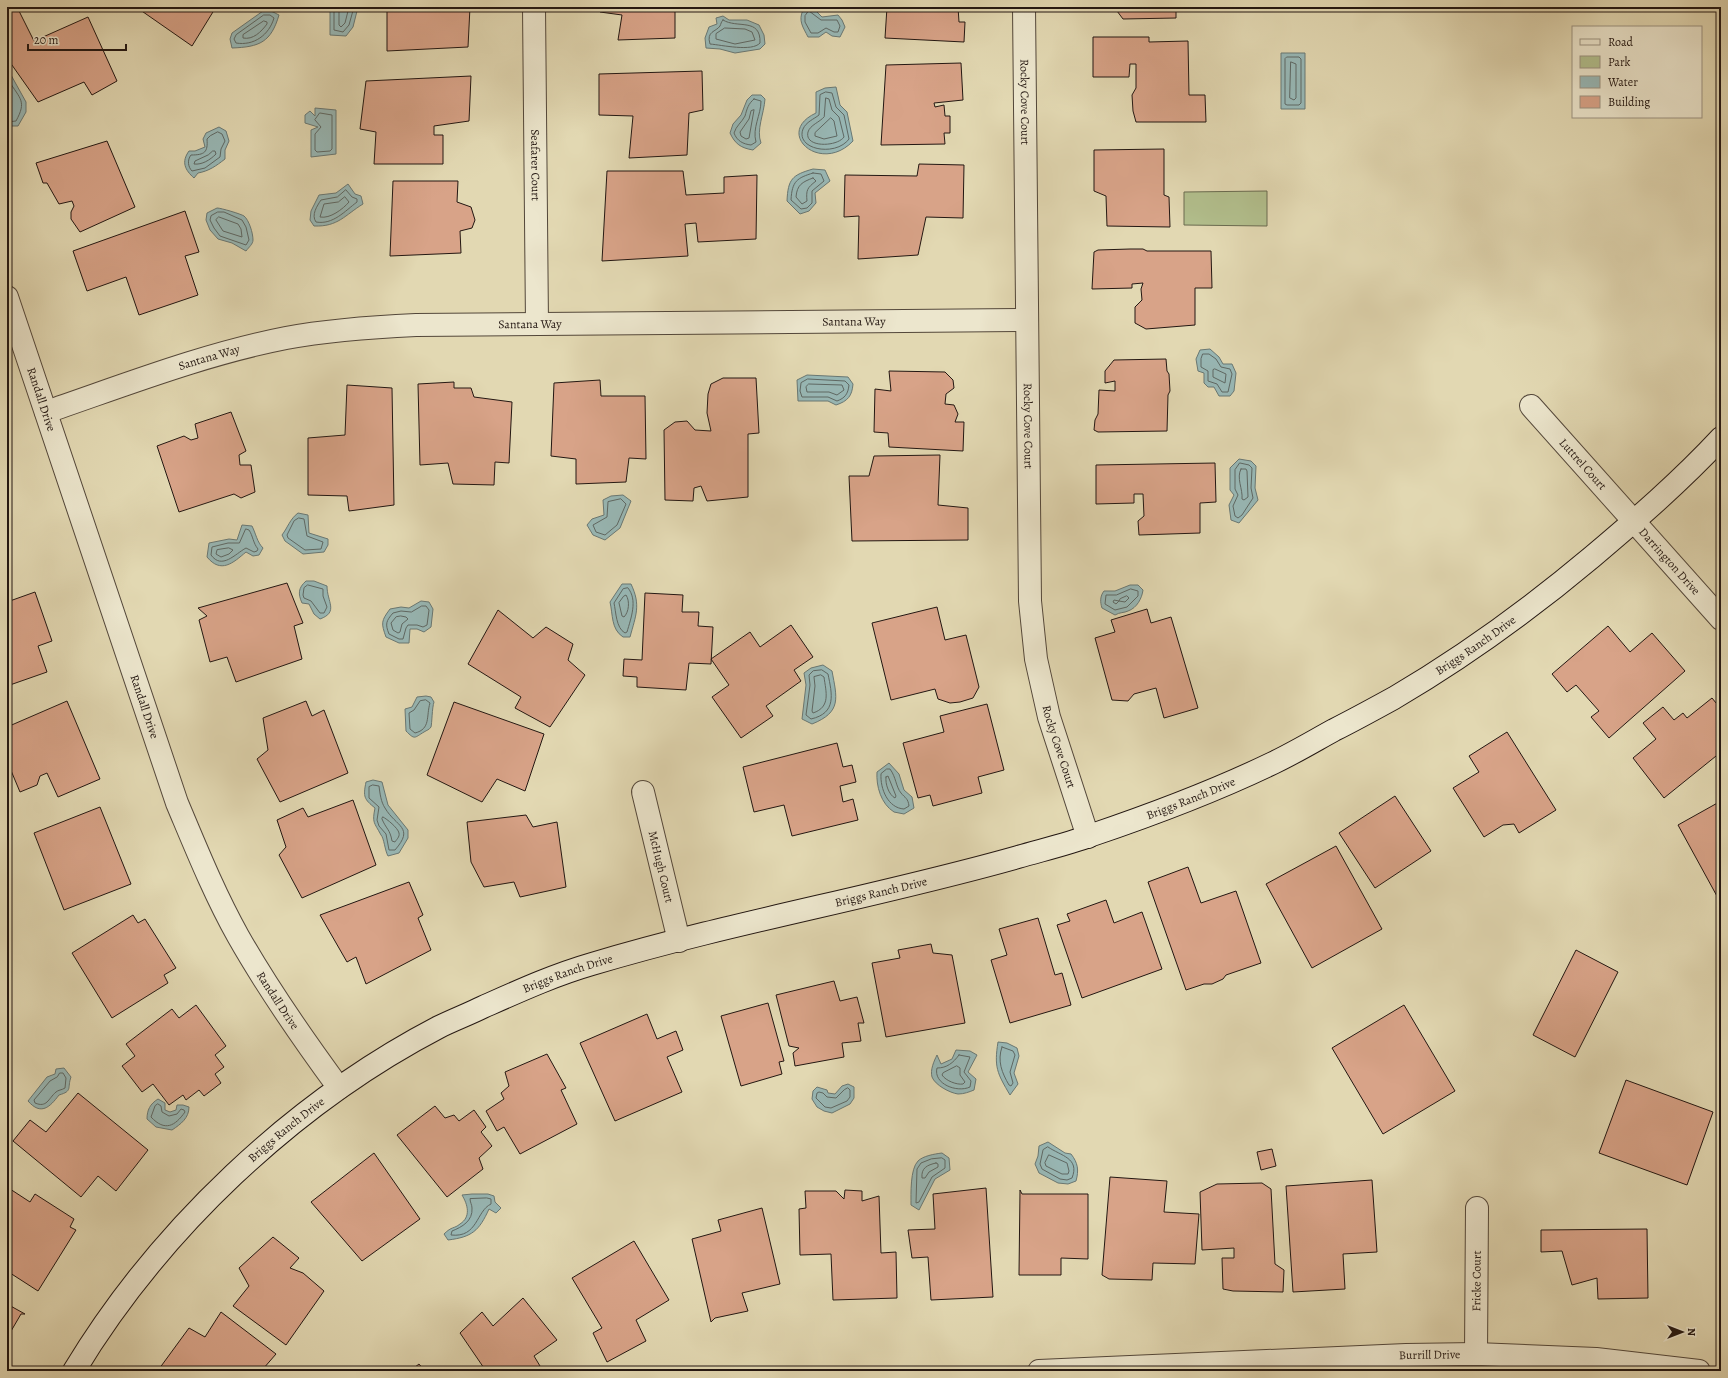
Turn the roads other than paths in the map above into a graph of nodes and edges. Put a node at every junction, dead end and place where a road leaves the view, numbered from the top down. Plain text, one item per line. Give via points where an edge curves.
1 (534, 7) edge
2 (1024, 7) edge
3 (7, 297) edge
4 (1027, 320) junction
5 (537, 324) junction
6 (1531, 406) dead end
7 (46, 412) junction
8 (1721, 438) edge
9 (1635, 522) junction
10 (1721, 619) edge
11 (643, 792) dead end
12 (1088, 837) junction
13 (680, 941) junction
14 (339, 1088) junction
15 (1477, 1208) dead end
16 (1476, 1354) junction
17 (74, 1371) edge
18 (1039, 1371) edge
19 (1699, 1371) edge

1 - 5 street, Seafarer Court
2 - 4 street, Rocky Cove Court
3 - 7 street, Randall Drive
4 - 5 street, Santana Way
4 - 12 street, Rocky Cove Court via 1030,601 1036,660 1049,717
5 - 7 street, Santana Way via 416,325 364,328 286,338 211,356
6 - 9 street, Luttrel Court
7 - 14 street, Randall Drive via 177,803 205,870 237,935 274,997
8 - 9 street, Briggs Ranch Drive
9 - 10 street, Darrington Drive
9 - 12 street, Briggs Ranch Drive via 1550,592 1462,655 1393,698 1273,763 1172,806
11 - 13 street, McHugh Court
12 - 13 street, Briggs Ranch Drive via 965,872
13 - 14 street, Briggs Ranch Drive via 590,964 528,986 440,1027 383,1059
14 - 17 street, Briggs Ranch Drive via 266,1145 196,1212 148,1266 113,1312
15 - 16 street, Fricke Court
16 - 18 street, Burrill Drive via 1398,1355
16 - 19 street, Burrill Drive via 1596,1359

